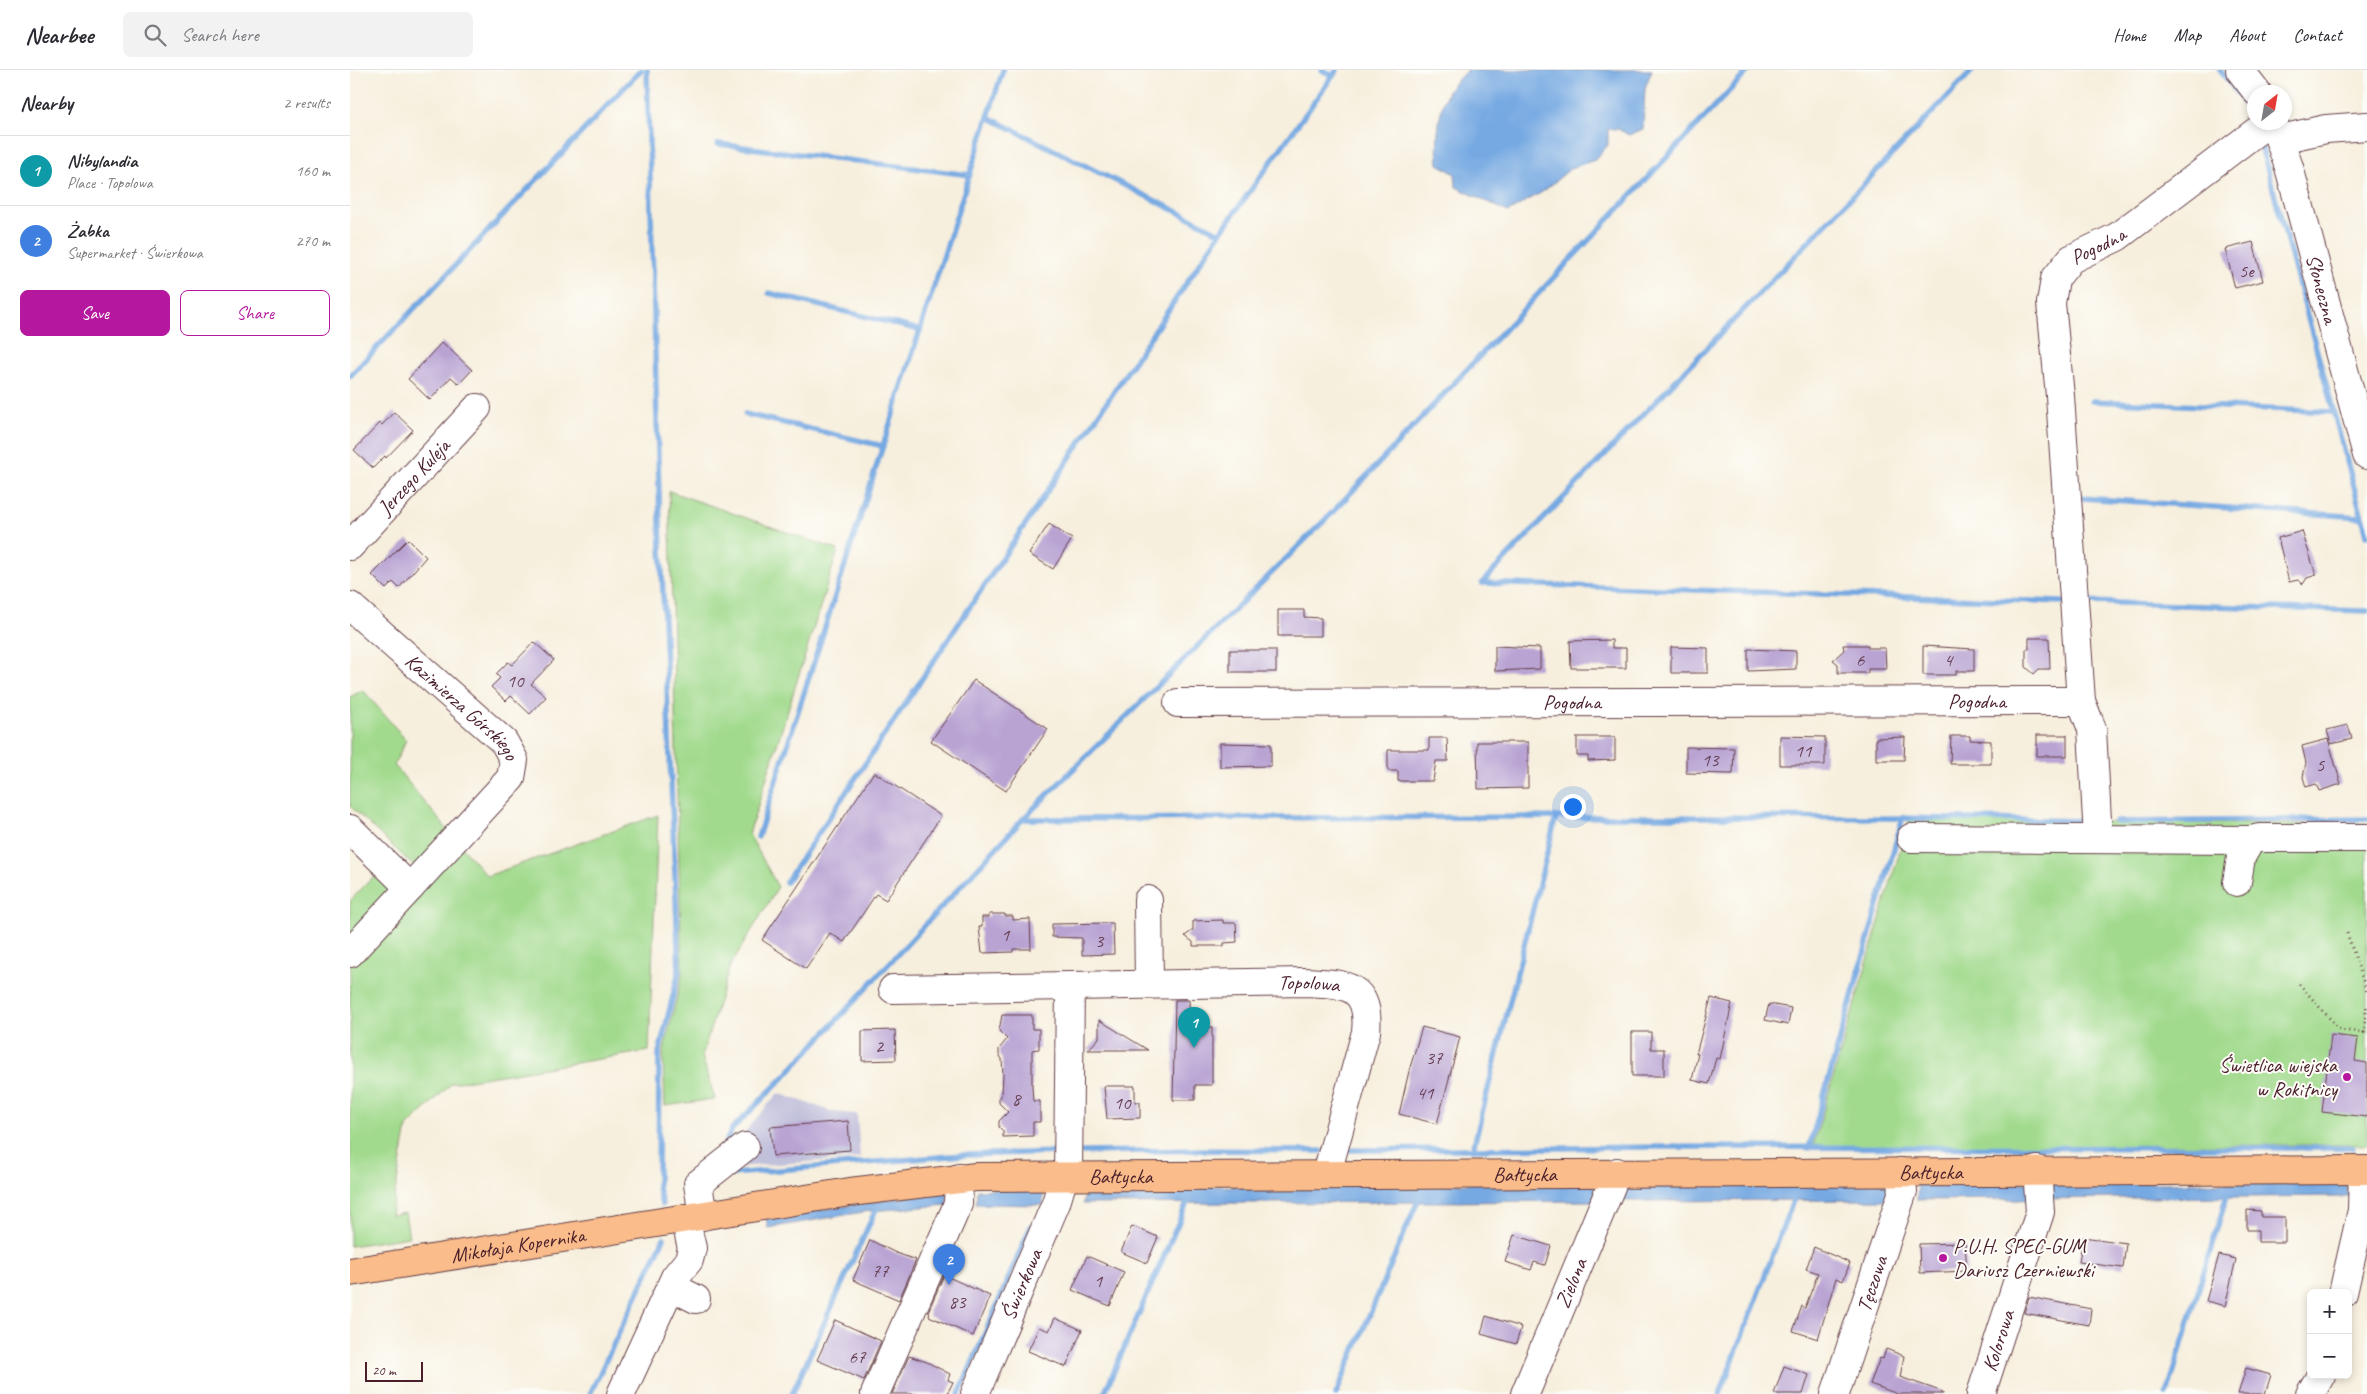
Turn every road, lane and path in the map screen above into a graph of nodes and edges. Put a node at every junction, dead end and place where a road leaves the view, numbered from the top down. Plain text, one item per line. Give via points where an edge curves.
1 (2240, 70) edge
2 (2252, 85) edge
3 (2367, 126) edge
4 (2292, 128) edge
5 (2258, 130) edge
6 (2276, 130) edge
7 (477, 408) dead end
8 (2367, 455) edge
9 (350, 546) edge
10 (350, 606) edge
11 (2081, 701) junction
12 (1178, 703) dead end
13 (350, 829) edge
14 (1911, 838) dead end
15 (2367, 838) edge
16 (2098, 839) junction
17 (2251, 840) junction
18 (2237, 882) dead end
19 (410, 888) junction
20 (1148, 900) dead end
21 (2346, 933) dead end
22 (350, 954) edge
23 (1149, 984) junction
24 (2299, 984) dead end
25 (1070, 986) junction
26 (894, 989) dead end
27 (2367, 992) edge
28 (2367, 1004) edge
29 (2365, 1033) edge
30 (745, 1147) dead end
31 (2365, 1170) edge
32 (1617, 1172) junction
33 (1901, 1172) junction
34 (1330, 1173) junction
35 (1065, 1175) junction
36 (959, 1178) junction
37 (2039, 1185) junction
38 (694, 1217) junction
39 (350, 1272) edge
40 (2344, 1289) edge
41 (2318, 1379) edge
42 (620, 1394) edge
43 (875, 1394) edge
44 (975, 1394) edge
45 (1526, 1394) edge
46 (1836, 1394) edge
47 (1981, 1394) edge
48 (2310, 1394) edge

1 - 2 street
3 - 4 street, Pogodna
5 - 11 street, Pogodna via 2117,237 2071,259 2055,279 2051,303
6 - 8 street, Słoneczna
7 - 9 street, Jerzego Kuleja
10 - 19 street, Kazimierza Górskiego via 504,742 514,760 511,778
11 - 12 street, Pogodna
11 - 16 street via 2092,729
13 - 19 street
14 - 16 street
15 - 17 street
16 - 17 street
17 - 18 street via 2241,857
19 - 22 street, Kazimierza Górskiego
20 - 23 street
21 - 27 path
23 - 25 street, Topolowa
23 - 34 street, Topolowa via 1330,983 1350,987 1362,997 1368,1012 1366,1032 1330,1162
24 - 29 path via 2340,1030
25 - 26 street, Topolowa
25 - 35 street
28 - 29 path
30 - 38 street via 698,1184
31 - 37 main road, Bałtycka
31 - 40 street via 2362,1210
32 - 33 main road, Bałtycka
32 - 34 main road, Bałtycka
32 - 45 street, Zielona
33 - 37 main road, Bałtycka
33 - 46 street, Tęczowa via 1903,1191
34 - 35 main road, Bałtycka
35 - 36 main road, Bałtycka
35 - 44 street, Świerkowa
36 - 38 main road, Bałtycka via 859,1190
36 - 43 street via 958,1204
37 - 47 street, Kolorowa via 2040,1212
38 - 39 main road, Mikołaja Kopernika
38 - 42 street via 674,1256 681,1288
41 - 48 street

